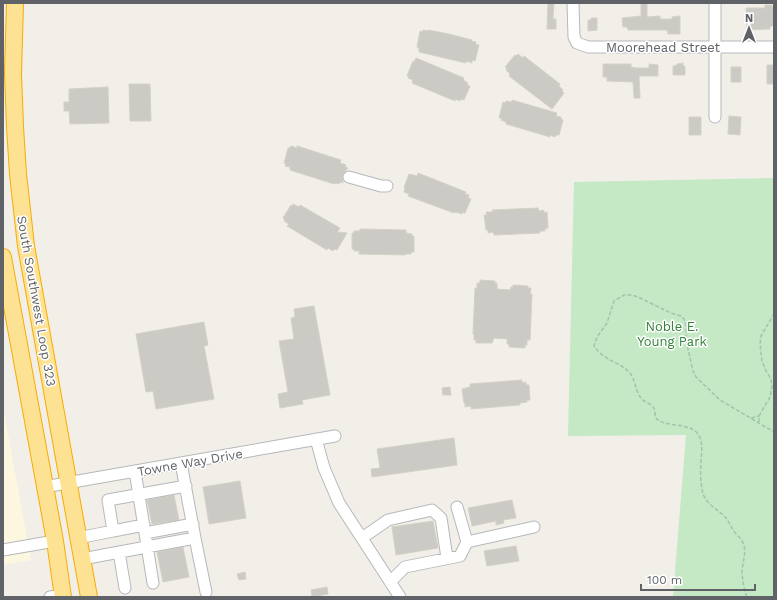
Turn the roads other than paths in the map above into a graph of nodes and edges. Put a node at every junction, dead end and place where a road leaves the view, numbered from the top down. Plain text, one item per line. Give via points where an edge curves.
1 (15, 3) edge
2 (573, 3) edge
3 (715, 3) edge
4 (715, 47) junction
5 (774, 47) edge
6 (715, 117) dead end
7 (349, 177) dead end
8 (387, 186) dead end
9 (3, 256) edge
10 (8, 309) edge
11 (335, 436) dead end
12 (316, 439) junction
13 (181, 463) junction
14 (135, 471) junction
15 (68, 483) junction
16 (186, 486) junction
17 (44, 487) junction
18 (139, 494) junction
19 (457, 507) dead end
20 (193, 524) junction
21 (534, 527) dead end
22 (145, 529) junction
23 (113, 531) junction
24 (78, 538) junction
25 (195, 538) junction
26 (362, 538) junction
27 (55, 540) junction
28 (467, 542) junction
29 (147, 547) junction
30 (3, 550) edge
31 (119, 552) junction
32 (447, 558) junction
33 (82, 559) junction
34 (390, 582) junction
35 (154, 583) dead end
36 (125, 588) dead end
37 (206, 592) dead end
38 (59, 596) edge
39 (89, 597) edge
40 (400, 597) edge

1 - 15 highway, South Southwest Loop 323 via 15,127 22,215
2 - 4 street, Moorehead Street via 574,37 577,43 588,47
3 - 4 street
4 - 5 street, Moorehead Street
4 - 6 street
7 - 8 street
9 - 10 highway, South Southwest Loop 323
10 - 17 highway, South Southwest Loop 323
11 - 12 street, Towne Way Drive
12 - 13 street, Towne Way Drive
12 - 26 street via 334,493
13 - 14 street, Towne Way Drive
13 - 16 street
14 - 15 street, Towne Way Drive
14 - 18 street
15 - 17 street, Towne Way Drive
15 - 24 highway, South Southwest Loop 323
16 - 18 street
16 - 20 street
17 - 27 highway, South Southwest Loop 323
18 - 22 street
18 - 23 street via 108,500
19 - 28 street
20 - 22 street
20 - 25 street
21 - 28 street
22 - 23 street
22 - 29 street
23 - 24 street
24 - 33 highway, South Southwest Loop 323
25 - 29 street
25 - 37 street
26 - 32 street via 388,520 432,510 441,518
26 - 34 street
27 - 30 street
27 - 38 highway, South Southwest Loop 323
28 - 32 street via 460,556
29 - 31 street
29 - 35 street
31 - 33 street
31 - 36 street
32 - 34 street via 405,567
33 - 39 highway, South Southwest Loop 323
34 - 40 street

